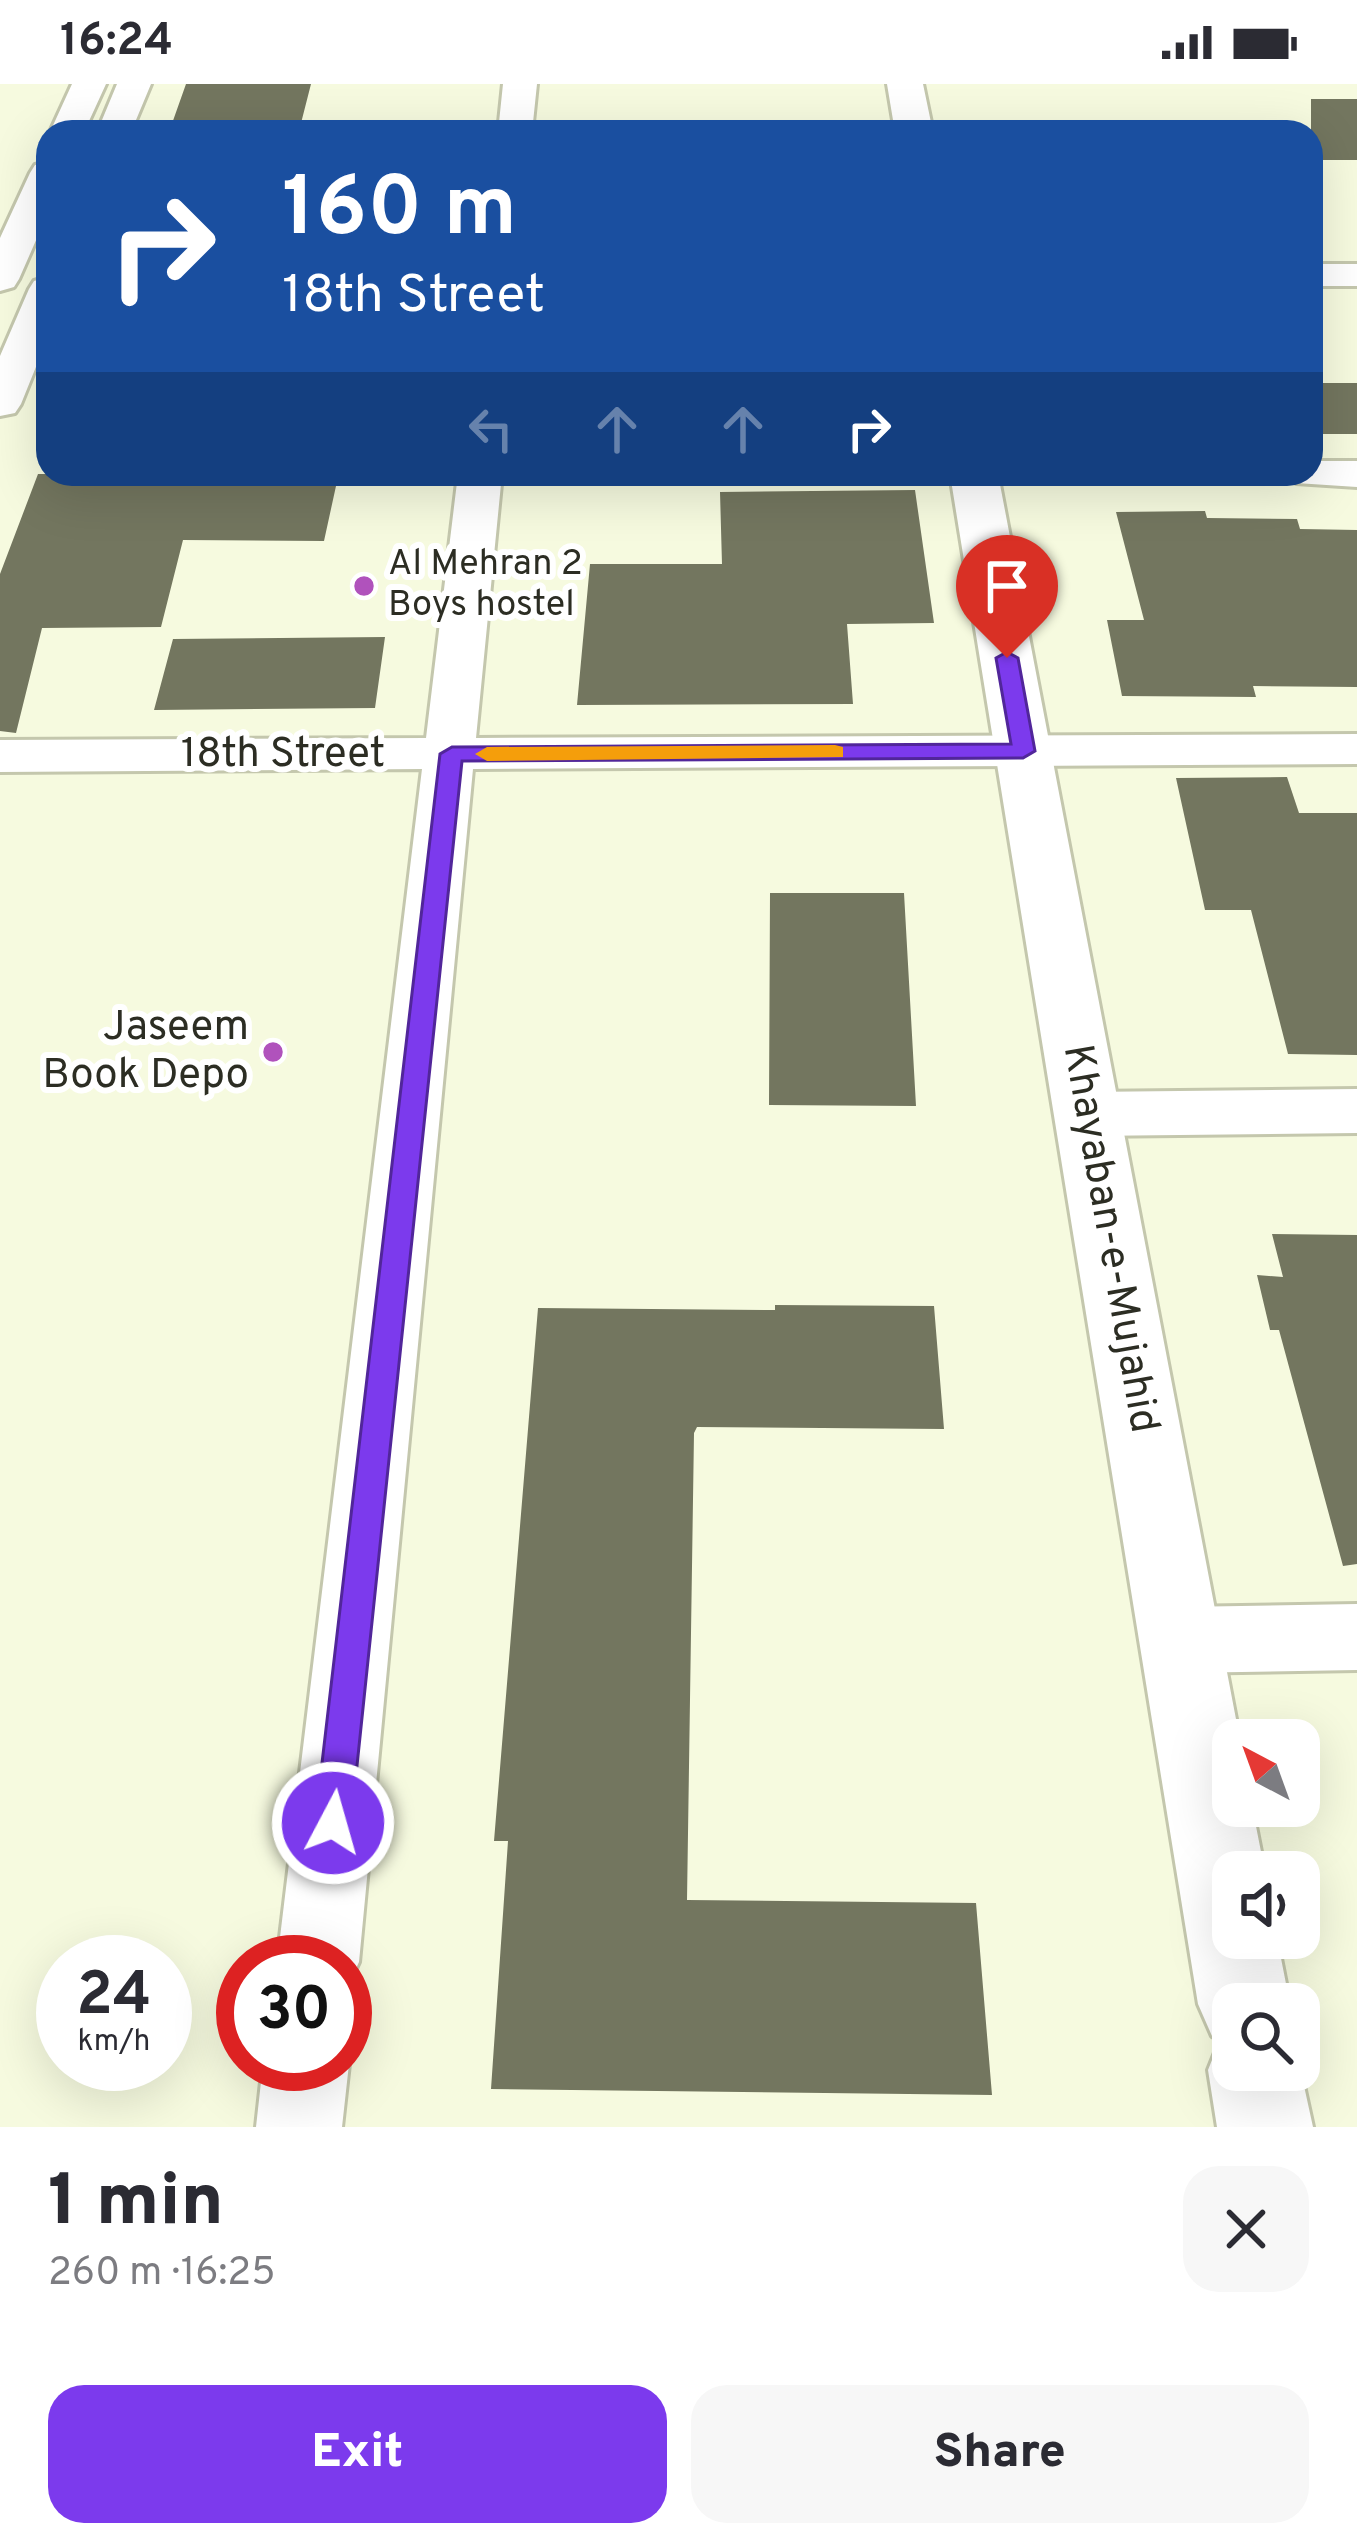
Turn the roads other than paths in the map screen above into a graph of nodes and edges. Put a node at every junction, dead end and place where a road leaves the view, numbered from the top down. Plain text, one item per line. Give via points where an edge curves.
1 (88, 84) edge
2 (134, 84) edge
3 (520, 84) edge
4 (905, 84) edge
5 (72, 120) edge
6 (119, 120) edge
7 (516, 120) edge
8 (912, 120) edge
9 (36, 200) edge
10 (1323, 275) edge
11 (1357, 275) edge
12 (0, 279) edge
13 (36, 318) edge
14 (0, 404) edge
15 (1323, 474) edge
16 (1357, 474) edge
17 (479, 486) edge
18 (976, 486) edge
19 (1357, 749) edge
20 (1023, 751) junction
21 (452, 754) junction
22 (0, 756) edge
23 (1357, 1111) edge
24 (1087, 1114) junction
25 (1357, 1637) edge
26 (1180, 1640) junction
27 (321, 1935) edge
28 (1240, 1983) edge
29 (303, 2091) edge
30 (1259, 2091) edge
31 (299, 2127) edge
32 (1265, 2127) edge

1 - 5 street
2 - 6 street
3 - 7 street
4 - 8 main road
9 - 12 street
10 - 11 street
13 - 14 street
15 - 16 street
17 - 21 street
18 - 20 main road, Khayaban-e-Mujahid
19 - 20 street, 18th Street
20 - 21 street, 18th Street
20 - 24 main road, Khayaban-e-Mujahid
21 - 22 street, 18th Street
21 - 27 street
23 - 24 street
24 - 26 main road, Khayaban-e-Mujahid
25 - 26 street
26 - 28 main road, Khayaban-e-Mujahid
29 - 31 street
30 - 32 main road

